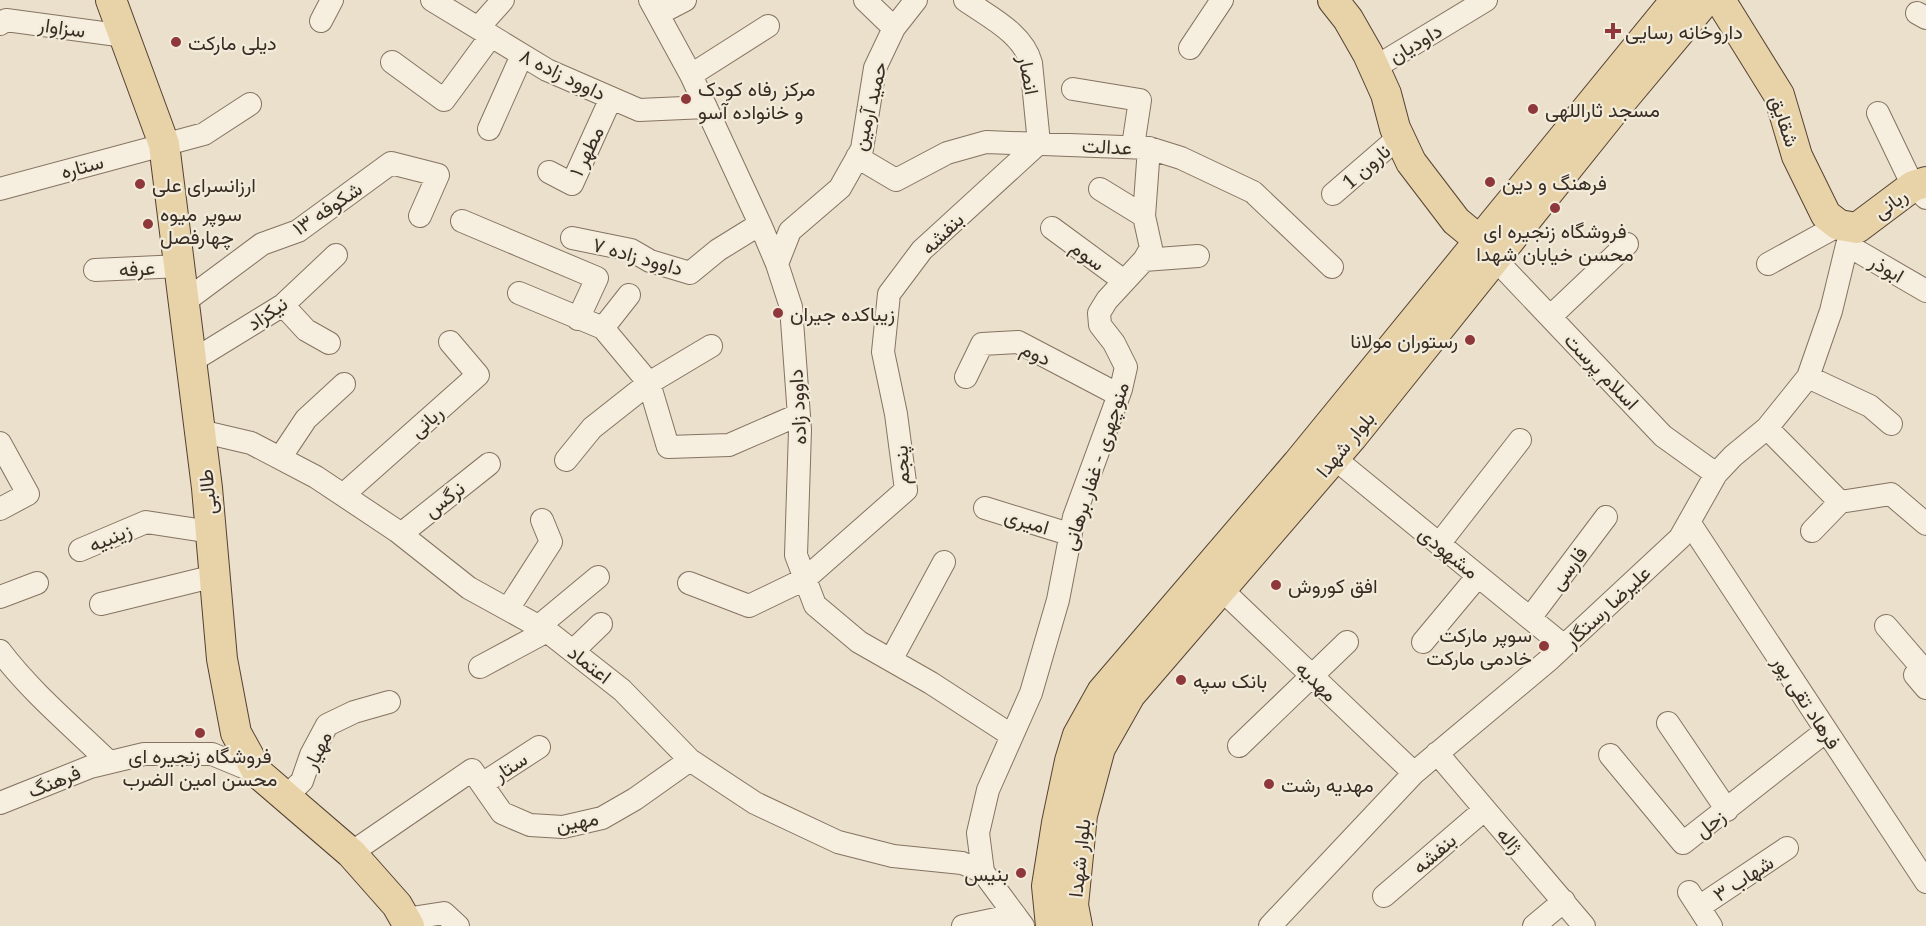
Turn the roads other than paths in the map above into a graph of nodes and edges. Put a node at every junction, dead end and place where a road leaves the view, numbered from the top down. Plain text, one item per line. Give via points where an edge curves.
1 (111, 0) edge
2 (332, 0) edge
3 (432, 0) edge
4 (503, 0) edge
5 (685, 0) edge
6 (864, 0) edge
7 (916, 0) edge
8 (965, 0) edge
9 (1221, 0) edge
10 (1333, 0) edge
11 (1486, 0) edge
12 (1676, 0) edge
13 (1706, 0) edge
14 (1720, 0) edge
15 (654, 7) edge
16 (2, 20) edge
17 (321, 21) dead end
18 (768, 26) dead end
19 (894, 28) junction
20 (484, 32) junction
21 (124, 36) junction
22 (1190, 48) dead end
23 (522, 55) junction
24 (392, 62) dead end
25 (1374, 68) junction
26 (691, 75) junction
27 (1073, 89) dead end
28 (611, 98) junction
29 (250, 104) dead end
30 (706, 107) junction
31 (1878, 113) dead end
32 (489, 129) dead end
33 (1399, 137) junction
34 (1039, 143) junction
35 (164, 144) junction
36 (1141, 147) junction
37 (857, 157) junction
38 (549, 172) dead end
39 (0, 189) edge
40 (1100, 189) dead end
41 (1922, 189) edge
42 (1333, 194) dead end
43 (420, 216) dead end
44 (1144, 216) junction
45 (462, 221) dead end
46 (760, 224) junction
47 (1052, 228) dead end
48 (1848, 233) junction
49 (572, 238) dead end
50 (1627, 244) dead end
51 (1487, 250) junction
52 (336, 255) dead end
53 (1198, 256) dead end
54 (1144, 260) junction
55 (777, 264) junction
56 (1768, 264) dead end
57 (180, 266) junction
58 (1332, 267) dead end
59 (94, 270) dead end
60 (1124, 281) junction
61 (1926, 291) edge
62 (519, 293) dead end
63 (629, 295) dead end
64 (184, 302) junction
65 (283, 305) junction
66 (1550, 317) junction
67 (578, 319) junction
68 (603, 328) junction
69 (450, 342) dead end
70 (329, 343) dead end
71 (884, 345) joint
72 (711, 346) dead end
73 (192, 360) junction
74 (966, 377) dead end
75 (1808, 377) junction
76 (649, 383) junction
77 (344, 384) dead end
78 (1119, 395) junction
79 (798, 415) junction
80 (1891, 424) dead end
81 (1767, 428) junction
82 (200, 431) junction
83 (1520, 440) dead end
84 (0, 443) edge
85 (280, 458) junction
86 (1334, 458) junction
87 (566, 460) dead end
88 (489, 464) dead end
89 (1716, 474) junction
90 (343, 495) junction
91 (1840, 502) junction
92 (985, 508) dead end
93 (0, 509) edge
94 (1606, 517) dead end
95 (542, 520) dead end
96 (1689, 522) junction
97 (1926, 524) edge
98 (1812, 531) dead end
99 (211, 532) junction
100 (400, 534) junction
101 (1069, 534) junction
102 (1439, 544) junction
103 (80, 550) dead end
104 (944, 562) dead end
105 (215, 576) junction
106 (1478, 576) junction
107 (598, 577) dead end
108 (805, 579) junction
109 (1212, 582) junction
110 (37, 583) dead end
111 (689, 584) dead end
112 (0, 597) edge
113 (101, 604) dead end
114 (508, 609) junction
115 (1530, 618) junction
116 (601, 624) dead end
117 (1887, 626) dead end
118 (543, 629) junction
119 (1347, 642) dead end
120 (1423, 642) dead end
121 (1564, 646) junction
122 (573, 651) junction
123 (891, 660) junction
124 (4, 665) edge
125 (480, 667) dead end
126 (1312, 676) junction
127 (1925, 679) edge
128 (389, 702) dead end
129 (1668, 723) dead end
130 (1826, 731) junction
131 (1011, 735) junction
132 (1239, 746) dead end
133 (539, 747) dead end
134 (1437, 753) junction
135 (1610, 755) dead end
136 (690, 760) junction
137 (109, 762) junction
138 (258, 772) junction
139 (1414, 773) junction
140 (477, 777) junction
141 (286, 797) junction
142 (0, 802) edge
143 (1484, 810) junction
144 (1727, 810) junction
145 (1787, 848) dead end
146 (351, 853) junction
147 (983, 872) junction
148 (1926, 882) edge
149 (1384, 896) dead end
150 (1564, 901) junction
151 (1019, 920) edge
152 (407, 923) edge
153 (458, 926) edge
154 (963, 926) edge
155 (1051, 926) edge
156 (1077, 926) edge
157 (1270, 926) edge
158 (1534, 926) edge
159 (1584, 926) edge
160 (1711, 926) edge

1 - 21 main road, طالبی
2 - 17 street
3 - 20 street, داوود زاده ۸
4 - 20 street
5 - 15 street
6 - 19 street
7 - 19 street, حمید آرمین
8 - 34 street, انصار via 1016,36 1028,51
9 - 22 street
10 - 25 main road via 1348,19
11 - 25 street, داودیان
12 - 51 main road, بلوار شهدا
13 - 51 main road, بلوار شهدا
14 - 48 main road, شقایق via 1779,95 1797,156 1826,215
15 - 26 street, داوود زاده
16 - 21 street, سزاوار
18 - 26 street
19 - 37 street, حمید آرمین via 875,68 862,149
20 - 23 street, داوود زاده ۸
20 - 24 street via 444,100
21 - 35 main road, طالبی
23 - 28 street, داوود زاده ۸
23 - 32 street
25 - 33 main road
26 - 30 street, داوود زاده
27 - 36 street via 1140,100
28 - 30 street, داوود زاده ۸ via 639,110
28 - 38 street, مطهر ۱ via 572,184
29 - 35 street, ستاره via 204,134
30 - 46 street, داوود زاده
31 - 41 street
33 - 42 street, نارون 1
33 - 51 main road via 1411,162 1456,221
34 - 36 street, عدالت
34 - 37 street, عدالت via 986,142 947,153 896,180
34 - 71 street, بنفشه via 922,249 889,294
35 - 39 street, ستاره
35 - 57 main road, طالبی
36 - 44 street
36 - 58 street, عدالت via 1181,158 1253,192
37 - 55 street, حمید آرمین via 840,188 790,231
40 - 44 street
41 - 48 main road, ربانی
43 - 64 street, شکوفه ۱۳ via 438,175 391,163 298,231 262,244
44 - 54 street via 1151,248
45 - 67 street via 597,278
46 - 49 street, داوود زاده ۷ via 718,249 690,273 650,261 631,250
46 - 55 street, داوود زاده
47 - 60 street, سوم
48 - 56 street
48 - 61 street, ابوذر
48 - 75 street, علیرضا رستگار via 1831,311
50 - 66 street
51 - 66 street, اسلام پرست
51 - 86 main road, بلوار شهدا
51 - 109 main road, بلوار شهدا via 1298,463
52 - 65 street, نیکزاد
53 - 54 street
54 - 60 street, منوچهری - غفار برهانی
55 - 79 street, داوود زاده via 790,307
57 - 59 street, عرفه
57 - 64 main road, طالبی
60 - 78 street, منوچهری - غفار برهانی via 1099,313 1100,325 1126,367
62 - 67 street
63 - 68 street
64 - 73 main road, طالبی
65 - 70 street via 306,330
65 - 73 street, نیکزاد
66 - 89 street, اسلام پرست via 1663,436
67 - 68 street
68 - 76 street
69 - 90 street, ربانی via 478,375
71 - 108 street, پنجم via 906,490
72 - 76 street
73 - 82 main road, طالبی
74 - 78 street, دوم via 982,344 1018,342
75 - 80 street via 1870,406
75 - 81 street, علیرضا رستگار
76 - 79 street via 668,447 729,445
76 - 87 street via 592,428
77 - 85 street via 306,419
78 - 101 street, منوچهری - غفار برهانی
79 - 108 street, داوود زاده via 796,555
81 - 89 street, علیرضا رستگار
81 - 91 street
82 - 85 street, اعتماد via 251,443
82 - 99 main road, طالبی
83 - 102 street
84 - 93 street via 28,494
85 - 90 street, اعتماد
86 - 102 street, مشهودی
86 - 109 main road, بلوار شهدا
88 - 100 street, نرگس
89 - 96 street, علیرضا رستگار
90 - 100 street, اعتماد
91 - 97 street via 1891,494
91 - 98 street
92 - 101 street, امیری
94 - 115 street, فارسی
95 - 114 street via 551,542
96 - 121 street, علیرضا رستگار via 1680,538
96 - 130 street, فرهاد تقی پور
99 - 103 street, زینبیه via 146,522
99 - 105 main road, طالبی
100 - 114 street, اعتماد via 469,588
101 - 131 street, منوچهری - غفار برهانی via 1058,600 1031,693
102 - 106 street, مشهودی
104 - 123 street
105 - 113 street
105 - 138 main road, طالبی via 222,659 236,733
106 - 115 street, مشهودی
106 - 120 street
107 - 118 street
108 - 111 street via 749,606
108 - 123 street, داوود زاده via 815,605 859,642
109 - 126 street, مهدیه
109 - 155 main road, بلوار شهدا via 1102,692 1078,735 1047,886
109 - 156 main road, بلوار شهدا via 1130,694 1100,748 1082,815 1073,905
110 - 112 street
114 - 118 street, اعتماد
115 - 121 street, مشهودی
116 - 122 street
117 - 127 street
118 - 122 street, اعتماد
118 - 125 street
119 - 126 street
121 - 134 street, علیرضا رستگار
122 - 136 street, اعتماد via 622,690
123 - 131 street, داوود زاده
124 - 137 street
126 - 132 street
126 - 139 street, مهدیه
128 - 141 street, مهیار via 327,725 302,781
129 - 144 street
130 - 144 street, زحل
130 - 148 street, فرهاد تقی پور
131 - 147 street, منوچهری - غفار برهانی via 988,790 978,833
133 - 140 street, ستار
134 - 139 street, علیرضا رستگار
134 - 143 street, ژاله
135 - 144 street, زحل via 1683,843
136 - 140 street, مهین via 602,818 563,827 530,825 502,813
136 - 147 street, اعتماد via 755,802 838,842 893,856 962,863
137 - 138 street, فرهنگ via 144,754 212,754
137 - 142 street, فرهنگ
138 - 141 main road, طالبی
139 - 157 street, علیرضا رستگار
140 - 146 street, ستار
141 - 146 main road, طالبی
143 - 149 street, بنفشه
143 - 150 street, ژاله
145 - 160 street, شهاب ۳ via 1694,899
146 - 152 main road, طالبی via 397,904
147 - 151 street
150 - 158 street
150 - 159 street, ژاله
151 - 154 street
152 - 153 street via 444,913

